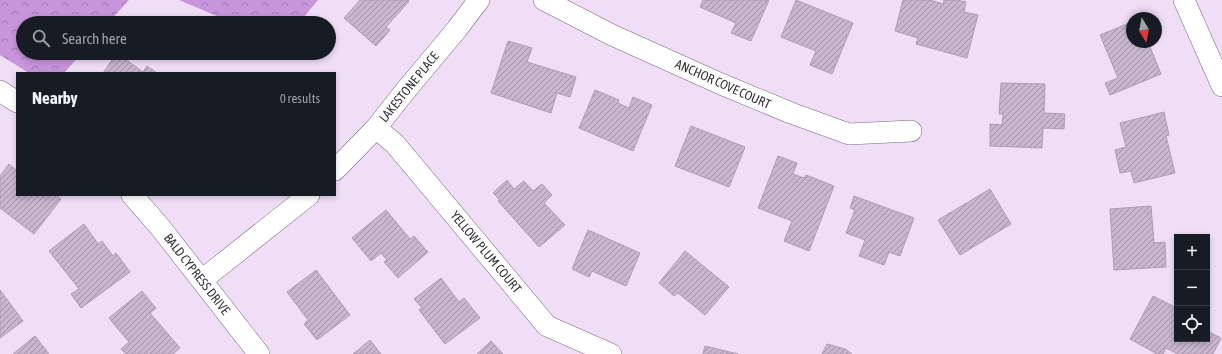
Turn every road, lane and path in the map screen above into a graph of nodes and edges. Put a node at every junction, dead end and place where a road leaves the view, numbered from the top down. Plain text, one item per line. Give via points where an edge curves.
1 (479, 0) edge
2 (544, 0) edge
3 (1184, 0) edge
4 (1222, 86) edge
5 (0, 91) edge
6 (16, 101) edge
7 (376, 128) junction
8 (911, 131) dead end
9 (336, 169) edge
10 (133, 196) edge
11 (309, 196) edge
12 (202, 280) junction
13 (259, 354) edge
14 (611, 354) edge

1 - 7 street, LAKESTONE PLACE
2 - 8 street, ANCHOR COVE COURT via 612,35 721,84 849,134
3 - 4 street
5 - 6 street
7 - 9 street, LAKESTONE PLACE
7 - 14 street, YELLOW PLUM COURT via 395,144 548,326
10 - 12 street, BALD CYPRESS DRIVE
11 - 12 street
12 - 13 street, BALD CYPRESS DRIVE

